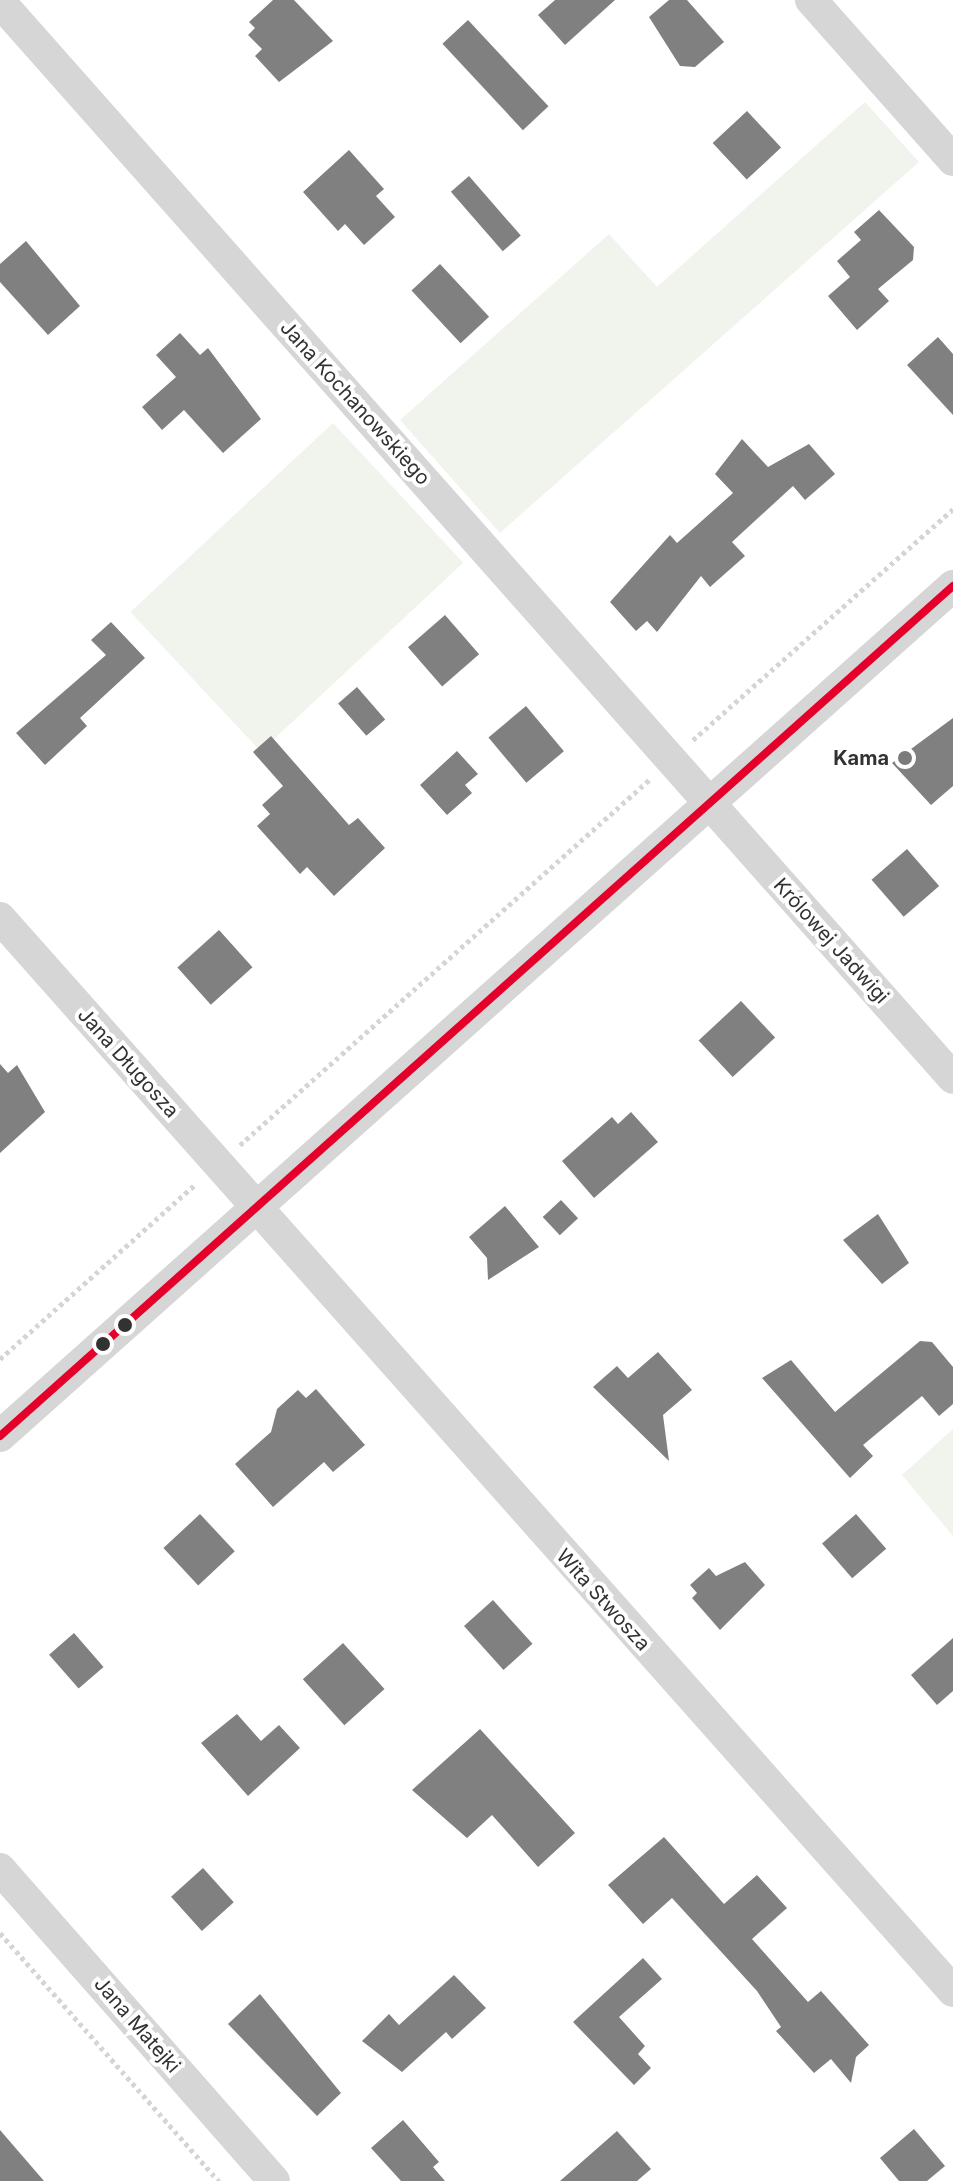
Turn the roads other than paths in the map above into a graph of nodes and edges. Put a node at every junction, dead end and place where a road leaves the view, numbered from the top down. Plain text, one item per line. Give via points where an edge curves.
1 (811, 0) edge
2 (0, 2) edge
3 (953, 160) edge
4 (953, 586) edge
5 (710, 803) junction
6 (0, 918) edge
7 (953, 1078) edge
8 (252, 1210) junction
9 (0, 1436) edge
10 (0, 1869) edge
11 (953, 1991) edge
12 (274, 2181) edge

1 - 3 street
2 - 5 street, Jana Kochanowskiego
4 - 5 street
5 - 7 street, Królowej Jadwigi
5 - 8 street
6 - 8 street, Jana Długosza via 218,1164
8 - 9 street
8 - 11 street, Wita Stwosza
10 - 12 street, Jana Matejki

